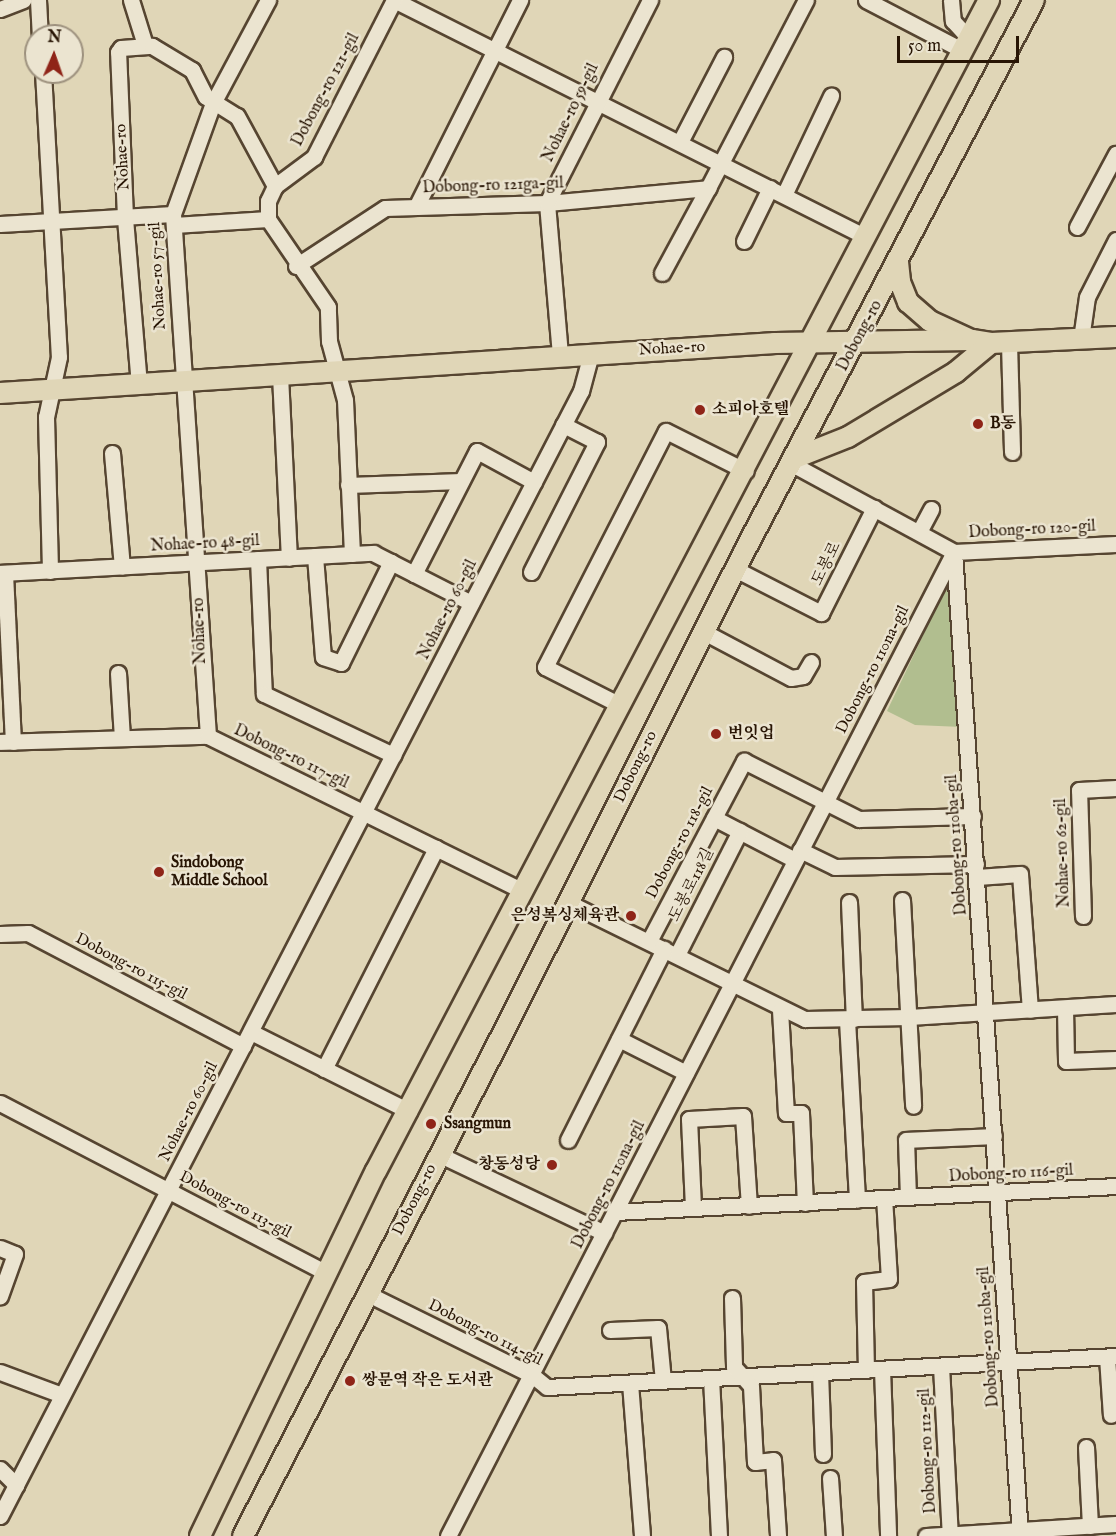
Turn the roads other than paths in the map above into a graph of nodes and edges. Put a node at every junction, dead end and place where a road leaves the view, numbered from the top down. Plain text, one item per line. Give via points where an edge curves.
1 (22, 0) edge
2 (38, 0) edge
3 (268, 0) edge
4 (394, 0) edge
5 (520, 0) edge
6 (650, 0) edge
7 (807, 0) edge
8 (866, 0) edge
9 (951, 0) edge
10 (989, 0) edge
11 (1034, 0) edge
12 (133, 1) edge
13 (0, 9) edge
14 (39, 24) edge
15 (145, 45) junction
16 (967, 45) junction
17 (495, 50) junction
18 (724, 57) dead end
19 (44, 84) edge
20 (831, 96) dead end
21 (597, 100) junction
22 (213, 103) junction
23 (680, 142) junction
24 (1116, 154) edge
25 (721, 163) junction
26 (275, 186) junction
27 (708, 188) junction
28 (777, 191) junction
29 (547, 203) junction
30 (416, 207) junction
31 (125, 216) junction
32 (174, 219) junction
33 (268, 219) junction
34 (52, 221) junction
35 (0, 224) edge
36 (1077, 227) dead end
37 (866, 237) junction
38 (744, 240) dead end
39 (1116, 240) edge
40 (898, 260) junction
41 (296, 266) junction
42 (662, 273) dead end
43 (1116, 337) edge
44 (1081, 339) junction
45 (856, 342) junction
46 (991, 342) junction
47 (809, 343) junction
48 (591, 353) junction
49 (560, 355) junction
50 (336, 371) junction
51 (280, 375) junction
52 (183, 382) junction
53 (139, 384) junction
54 (54, 390) junction
55 (0, 393) edge
56 (563, 425) junction
57 (1012, 452) dead end
58 (112, 453) dead end
59 (793, 461) junction
60 (746, 471) junction
61 (461, 481) junction
62 (534, 482) junction
63 (348, 485) junction
64 (874, 508) junction
65 (931, 509) dead end
66 (919, 532) junction
67 (1116, 544) edge
68 (954, 552) junction
69 (352, 554) junction
70 (315, 556) junction
71 (289, 558) junction
72 (258, 559) junction
73 (391, 562) junction
74 (197, 563) junction
75 (122, 567) junction
76 (735, 569) junction
77 (50, 571) junction
78 (531, 572) dead end
79 (3, 573) edge
80 (414, 574) junction
81 (471, 603) junction
82 (704, 632) junction
83 (812, 662) dead end
84 (118, 673) dead end
85 (620, 705) junction
86 (208, 736) junction
87 (122, 738) junction
88 (7, 742) edge
89 (393, 755) junction
90 (1116, 788) edge
91 (824, 804) junction
92 (364, 812) junction
93 (973, 816) junction
94 (714, 818) junction
95 (740, 831) junction
96 (436, 848) junction
97 (798, 855) junction
98 (977, 870) junction
99 (523, 891) junction
100 (902, 900) dead end
101 (849, 902) dead end
102 (569, 903) junction
103 (1083, 916) dead end
104 (0, 934) edge
105 (649, 941) junction
106 (670, 952) junction
107 (731, 983) junction
108 (1116, 1004) edge
109 (1065, 1008) junction
110 (780, 1010) junction
111 (1030, 1010) junction
112 (987, 1012) junction
113 (909, 1017) junction
114 (851, 1019) junction
115 (250, 1032) junction
116 (619, 1039) junction
117 (243, 1046) junction
118 (1116, 1059) edge
119 (324, 1069) junction
120 (686, 1073) junction
121 (0, 1103) edge
122 (913, 1106) dead end
123 (409, 1111) junction
124 (994, 1136) junction
125 (568, 1140) dead end
126 (438, 1154) junction
127 (1116, 1186) edge
128 (168, 1190) junction
129 (998, 1193) junction
130 (908, 1197) junction
131 (884, 1198) junction
132 (857, 1200) junction
133 (805, 1203) junction
134 (749, 1206) junction
135 (693, 1207) junction
136 (615, 1212) junction
137 (604, 1233) junction
138 (0, 1248) edge
139 (326, 1273) junction
140 (366, 1293) junction
141 (0, 1296) edge
142 (732, 1298) dead end
143 (610, 1330) dead end
144 (1112, 1356) edge
145 (1008, 1362) junction
146 (941, 1366) junction
147 (874, 1370) junction
148 (0, 1372) edge
149 (820, 1372) junction
150 (532, 1375) junction
151 (743, 1377) junction
152 (711, 1378) junction
153 (663, 1381) junction
154 (630, 1383) junction
155 (63, 1395) junction
156 (1111, 1415) dead end
157 (1086, 1447) dead end
158 (823, 1454) dead end
159 (0, 1469) edge
160 (830, 1478) dead end
161 (16, 1485) junction
162 (0, 1516) edge
163 (1116, 1524) edge
164 (1090, 1526) junction
165 (1019, 1534) edge
166 (950, 1535) edge
167 (200, 1536) edge
168 (243, 1536) edge
169 (448, 1536) edge
170 (642, 1536) edge
171 (719, 1536) edge
172 (778, 1536) edge
173 (834, 1536) edge
174 (888, 1536) edge
175 (926, 1536) edge
176 (955, 1536) edge

1 - 13 street
2 - 14 street
3 - 22 street, Nohae-ro 57-gil
4 - 17 street, Dobong-ro 121-gil
4 - 26 street, Dobong-ro 121-gil via 314,157
5 - 17 street
6 - 21 street, Nohae-ro 59-gil
7 - 25 street
8 - 16 street
9 - 16 street via 953,21
10 - 16 main road
11 - 40 main road, Dobong-ro
12 - 15 street
15 - 22 street via 192,70 206,98
15 - 31 street, Nohae-ro via 121,48 118,52
16 - 37 main road
17 - 21 street, Dobong-ro 121-gil
17 - 30 street
18 - 23 street
19 - 34 street
20 - 28 street
21 - 23 street, Dobong-ro 121-gil
21 - 29 street, Nohae-ro 59-gil
22 - 26 street via 237,116
22 - 32 street, Nohae-ro 57-gil
23 - 25 street, Dobong-ro 121-gil
24 - 36 street
25 - 27 street
25 - 28 street, Dobong-ro 121-gil
26 - 33 street via 267,201
27 - 29 street, Dobong-ro 121ga-gil
27 - 42 street
28 - 37 street, Dobong-ro 121-gil
28 - 38 street
29 - 30 street, Dobong-ro 121ga-gil
29 - 49 street
30 - 41 street, Dobong-ro 121ga-gil via 385,208
31 - 32 street
31 - 34 street
31 - 53 street, Nohae-ro
32 - 33 street
32 - 52 street, Nohae-ro 57-gil
33 - 41 street
34 - 35 street
34 - 54 street via 59,357
37 - 47 main road
39 - 44 street via 1087,297
40 - 45 main road, Dobong-ro
40 - 46 main road via 900,282 908,302 930,321
41 - 50 street via 328,307 329,341
43 - 44 main road, Nohae-ro
44 - 46 main road, Nohae-ro
45 - 46 main road, Nohae-ro
45 - 47 main road, Nohae-ro
45 - 59 main road, Dobong-ro
46 - 57 street
46 - 59 main road via 956,372 848,437
47 - 48 main road, Nohae-ro
47 - 60 main road
48 - 49 main road, Nohae-ro
48 - 56 street, Nohae-ro 60-gil via 581,391
49 - 50 main road, Nohae-ro
50 - 51 main road, Nohae-ro
50 - 63 street via 345,400
51 - 52 main road, Nohae-ro
51 - 71 street
52 - 53 main road, Nohae-ro
52 - 74 street, Nohae-ro
53 - 54 main road, Nohae-ro
54 - 55 main road, Nohae-ro
54 - 77 street via 46,417
56 - 62 street, Nohae-ro 60-gil
56 - 78 street via 597,442
58 - 75 street
59 - 64 street, Dobong-ro 120-gil
59 - 76 main road, Dobong-ro
60 - 85 main road
60 - 85 street via 666,431 545,667
61 - 62 street via 477,451
61 - 63 street
61 - 80 street
62 - 81 street, Nohae-ro 60-gil
63 - 69 street
64 - 66 street, Dobong-ro 120-gil
64 - 76 street, 도봉로 via 822,613
65 - 66 street
66 - 68 street, Dobong-ro 120-gil
67 - 68 street, Dobong-ro 120-gil
68 - 91 street, Dobong-ro 110na-gil
68 - 93 street, Dobong-ro 110ba-gil
69 - 70 street, Nohae-ro 48-gil
69 - 73 street, Nohae-ro 48-gil via 373,553
70 - 71 street, Nohae-ro 48-gil
70 - 73 street via 323,657 341,663
71 - 72 street, Nohae-ro 48-gil
72 - 74 street, Nohae-ro 48-gil
72 - 89 street via 264,694
73 - 80 street, Nohae-ro 48-gil
74 - 75 street, Nohae-ro 48-gil
74 - 86 street, Nohae-ro
75 - 77 street, Nohae-ro 48-gil
76 - 82 main road, Dobong-ro
77 - 79 street, Nohae-ro 48-gil
79 - 88 street, Dobong-ro 117-gil
80 - 81 street, Nohae-ro 48-gil
81 - 89 street, Nohae-ro 60-gil
82 - 83 street via 790,678 803,676
82 - 102 main road, Dobong-ro
84 - 87 street
85 - 99 main road
86 - 87 street, Dobong-ro 117-gil
86 - 92 street, Dobong-ro 117-gil
87 - 88 street, Dobong-ro 117-gil
89 - 92 street, Nohae-ro 60-gil
90 - 103 street, Nohae-ro 62-gil via 1079,790
91 - 93 street via 859,819
91 - 94 street, Dobong-ro 118-gil via 744,761
91 - 97 street, Dobong-ro 110na-gil
92 - 96 street, Dobong-ro 117-gil
92 - 115 street, Nohae-ro 60-gil
93 - 98 street, Dobong-ro 110ba-gil
94 - 95 street
94 - 105 street, Dobong-ro 118-gil
95 - 97 street
95 - 106 street, 도봉로118길
96 - 99 street, Dobong-ro 117-gil
96 - 119 street
97 - 98 street via 835,867
97 - 107 street, Dobong-ro 110na-gil
98 - 111 street via 1020,874
98 - 112 street, Dobong-ro 110ba-gil
99 - 123 main road
100 - 113 street
101 - 114 street
102 - 105 street
102 - 126 main road, Dobong-ro
104 - 117 street, Dobong-ro 115-gil via 28,933
105 - 106 street
106 - 107 street
106 - 116 street
107 - 110 street
107 - 120 street, Dobong-ro 110na-gil
108 - 109 street
109 - 111 street
109 - 118 street via 1066,1062
110 - 114 street via 805,1019
110 - 133 street via 786,1113 801,1113
111 - 112 street
112 - 113 street
112 - 124 street, Dobong-ro 110ba-gil
113 - 114 street
113 - 122 street
114 - 132 street
115 - 117 street, Nohae-ro 60-gil
115 - 119 street
116 - 120 street
116 - 125 street
117 - 128 street, Nohae-ro 60-gil
119 - 123 street
120 - 136 street, Dobong-ro 110na-gil
121 - 128 street, Dobong-ro 113-gil
123 - 139 main road
124 - 129 street, Dobong-ro 110ba-gil
124 - 130 street via 906,1140
126 - 137 street
126 - 140 main road, Dobong-ro
127 - 129 street, Dobong-ro 116-gil
128 - 139 street, Dobong-ro 113-gil
128 - 155 street, Nohae-ro 60-gil
129 - 130 street, Dobong-ro 116-gil
129 - 145 street, Dobong-ro 110ba-gil
130 - 131 street, Dobong-ro 116-gil
131 - 132 street, Dobong-ro 116-gil
131 - 147 street via 889,1279 864,1282
132 - 133 street, Dobong-ro 116-gil
133 - 134 street, Dobong-ro 116-gil
134 - 135 street, Dobong-ro 116-gil
134 - 135 street via 743,1116 689,1119
135 - 136 street, Dobong-ro 116-gil
136 - 137 street, Dobong-ro 110na-gil
137 - 150 street, Dobong-ro 110na-gil
138 - 141 street via 15,1254
139 - 167 main road
140 - 150 street, Dobong-ro 114-gil
140 - 168 main road, Dobong-ro
142 - 151 street via 734,1368
143 - 153 street via 658,1328
144 - 145 street, Dobong-ro 114-gil
144 - 156 street, Dobong-ro 114-gil
145 - 146 street, Dobong-ro 114-gil
145 - 165 street, Dobong-ro 110ba-gil
146 - 147 street, Dobong-ro 114-gil
146 - 166 street, Dobong-ro 112-gil
147 - 149 street, Dobong-ro 114-gil
147 - 174 street
148 - 155 street
149 - 151 street, Dobong-ro 114-gil
149 - 158 street
150 - 154 street, Dobong-ro 114-gil via 547,1387
150 - 169 street, Dobong-ro 110na-gil
151 - 152 street, Dobong-ro 114-gil
151 - 172 street via 751,1386 755,1462 773,1460
152 - 153 street, Dobong-ro 114-gil
152 - 171 street
153 - 154 street, Dobong-ro 114-gil
154 - 170 street
155 - 161 street, Nohae-ro 60-gil
157 - 164 street
159 - 161 street
160 - 173 street
161 - 162 street, Nohae-ro 60-gil
163 - 164 street, Dobong-ro 112-gil
164 - 165 street, Dobong-ro 112-gil
165 - 176 street, Dobong-ro 112-gil
166 - 175 street, Dobong-ro 112-gil
166 - 176 street, Dobong-ro 112-gil

